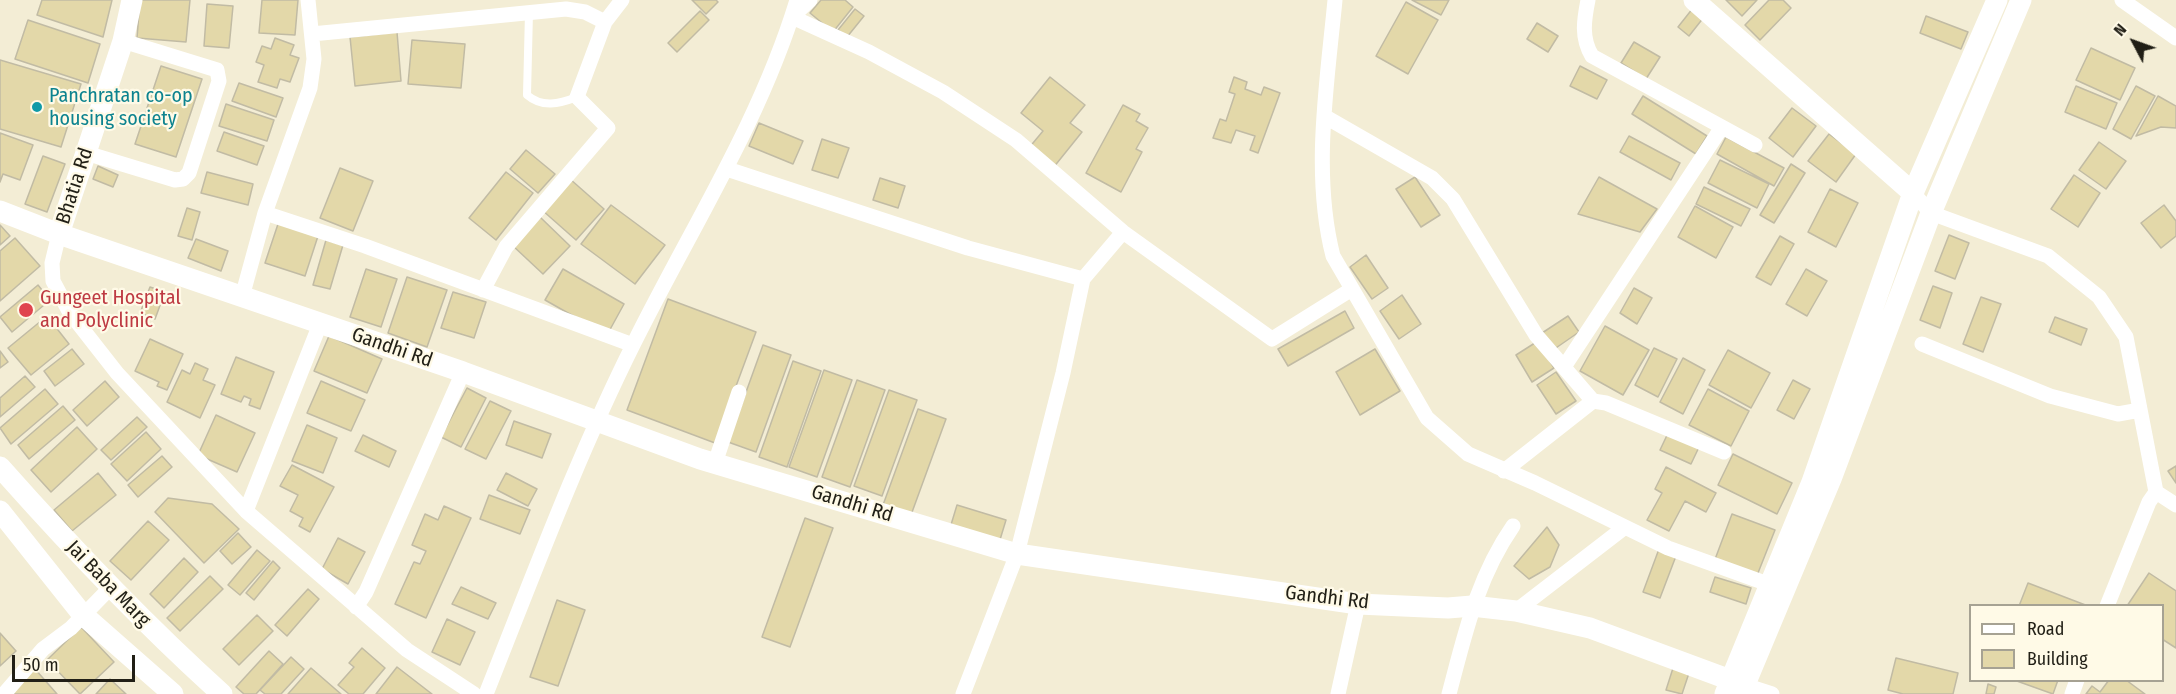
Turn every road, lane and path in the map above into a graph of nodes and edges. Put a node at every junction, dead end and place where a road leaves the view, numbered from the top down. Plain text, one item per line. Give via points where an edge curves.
1 (132, 0) edge
2 (308, 0) edge
3 (622, 0) edge
4 (797, 0) edge
5 (810, 0) edge
6 (1335, 0) edge
7 (1588, 0) edge
8 (1694, 0) edge
9 (1997, 0) edge
10 (2021, 0) edge
11 (2122, 0) edge
12 (529, 11) junction
13 (792, 17) junction
14 (604, 22) junction
15 (312, 34) junction
16 (2176, 38) edge
17 (123, 41) junction
18 (577, 97) junction
19 (1324, 116) junction
20 (1722, 127) junction
21 (1755, 145) dead end
22 (86, 153) junction
23 (727, 169) junction
24 (1913, 193) junction
25 (0, 211) edge
26 (265, 213) junction
27 (1931, 213) junction
28 (1124, 232) junction
29 (59, 234) junction
30 (1083, 279) junction
31 (1352, 289) junction
32 (483, 290) junction
33 (242, 297) junction
34 (320, 324) junction
35 (1922, 344) dead end
36 (633, 345) junction
37 (1564, 367) junction
38 (463, 372) junction
39 (739, 392) dead end
40 (1593, 401) junction
41 (2140, 410) junction
42 (596, 422) junction
43 (1724, 452) dead end
44 (714, 463) junction
45 (0, 466) edge
46 (1504, 471) junction
47 (2156, 492) junction
48 (2176, 505) edge
49 (0, 511) edge
50 (246, 511) junction
51 (1513, 526) dead end
52 (1625, 527) junction
53 (1017, 554) junction
54 (1768, 584) junction
55 (111, 587) junction
56 (1358, 604) junction
57 (2108, 604) edge
58 (1472, 606) junction
59 (356, 608) junction
60 (1516, 611) junction
61 (82, 614) junction
62 (1735, 688) edge
63 (4, 694) edge
64 (173, 694) edge
65 (222, 694) edge
66 (474, 694) edge
67 (486, 694) edge
68 (963, 694) edge
69 (1338, 694) edge
70 (1449, 694) edge
71 (1772, 694) edge

1 - 17 street, Bhatia Rd
2 - 15 street
3 - 14 street
4 - 13 street
5 - 13 street
6 - 19 street
7 - 20 street via 1585,45 1592,56
8 - 24 street
9 - 24 street
10 - 27 street
11 - 16 street
12 - 14 street via 566,9 585,12
12 - 15 street
12 - 18 lane via 527,95 543,103 557,104
13 - 23 street
13 - 28 street via 943,92 1016,140
14 - 18 street
15 - 26 street via 310,88
17 - 22 street, Bhatia Rd
17 - 22 street via 217,70 219,81 189,173 175,180
18 - 32 street via 608,129 506,247
19 - 31 street via 1327,232 1333,256
19 - 37 street via 1432,178 1453,199 1536,335
20 - 21 street
20 - 37 street
22 - 29 street, Bhatia Rd
23 - 30 street via 968,248
23 - 36 street
24 - 27 street
24 - 54 street via 1812,482
25 - 29 street, Gandhi Rd
26 - 32 street
26 - 33 street
27 - 41 street via 2048,256 2099,297 2126,337
27 - 62 street via 1831,479
28 - 30 street
28 - 31 street via 1272,339
29 - 33 street, Gandhi Rd
29 - 50 street via 52,263 53,281 70,313 117,373
30 - 53 street
31 - 46 street via 1427,418 1468,454
32 - 36 street
33 - 34 street, Gandhi Rd
34 - 38 street, Gandhi Rd
34 - 50 street
35 - 41 street via 2050,396 2118,414
36 - 42 street
37 - 40 street
38 - 42 street, Gandhi Rd
38 - 59 street
39 - 44 street
40 - 43 street
40 - 46 street
41 - 47 street
42 - 44 street, Gandhi Rd
42 - 67 street
44 - 53 street, Gandhi Rd
45 - 55 street, Jai Baba Marg
46 - 52 street
47 - 48 street
47 - 57 street
49 - 61 street, Jai Baba Marg
50 - 59 street
51 - 58 street via 1485,573
52 - 54 street via 1668,548
52 - 60 street
53 - 56 street, Gandhi Rd
53 - 68 street
54 - 62 street
55 - 61 street
55 - 65 street, Jai Baba Marg
56 - 58 street, Gandhi Rd
56 - 69 street
58 - 60 street, Gandhi Rd
58 - 70 street
59 - 66 street via 407,650
60 - 62 street, Gandhi Rd via 1590,628
61 - 63 street via 71,628 43,649
61 - 64 street, Jai Baba Marg
62 - 71 street

